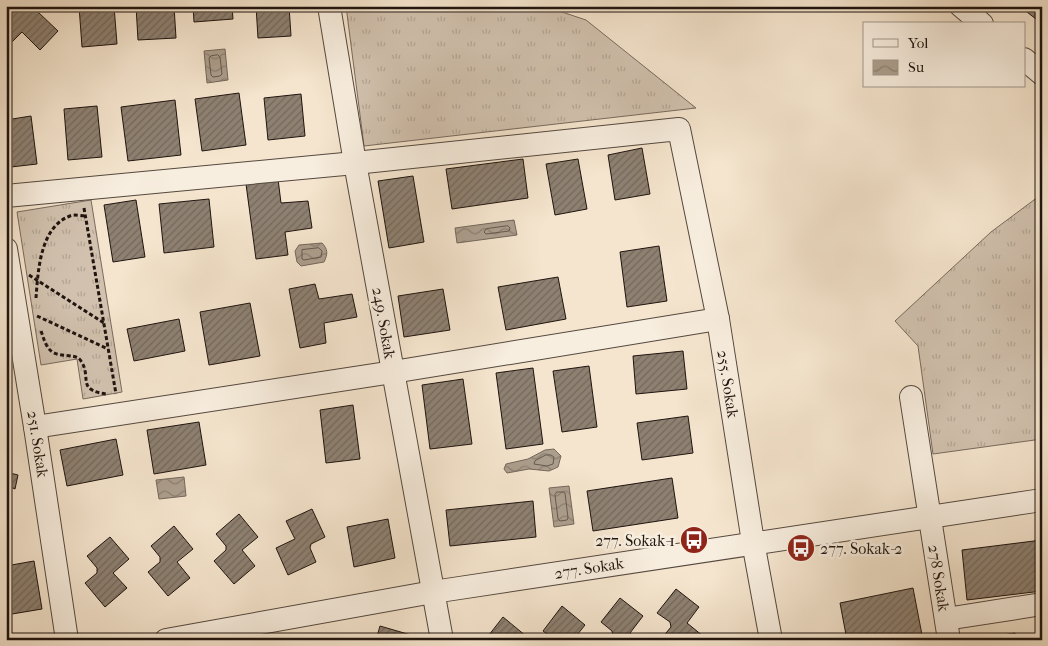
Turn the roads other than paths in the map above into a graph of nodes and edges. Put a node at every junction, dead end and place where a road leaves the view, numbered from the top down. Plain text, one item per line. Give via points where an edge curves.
1 (330, 6) edge
2 (961, 6) edge
3 (980, 22) edge
4 (1026, 61) edge
5 (1042, 74) edge
6 (356, 163) junction
7 (6, 196) edge
8 (8, 260) edge
9 (718, 319) junction
10 (393, 372) junction
11 (912, 397) dead end
12 (36, 427) junction
13 (1042, 500) edge
14 (930, 517) junction
15 (753, 542) junction
16 (433, 592) junction
17 (1042, 604) edge
18 (947, 629) edge
19 (67, 640) edge
20 (166, 640) edge
21 (442, 640) edge
22 (771, 640) edge

1 - 6 street, 249. Sokak
2 - 3 street
4 - 5 street
6 - 7 street
6 - 9 street, 255. Sokak via 679,129
6 - 10 street, 249. Sokak
8 - 12 street, 251. Sokak
9 - 10 street
9 - 15 street, 255. Sokak
10 - 12 street via 118,404
10 - 16 street, 249. Sokak
11 - 14 street, 278 Sokak
12 - 19 street, 251. Sokak
13 - 14 street, 277. Sokak
14 - 15 street, 277. Sokak
14 - 18 street, 278 Sokak
15 - 16 street, 277. Sokak
15 - 22 street, 255. Sokak
16 - 20 street, 277. Sokak
16 - 21 street, 249. Sokak
17 - 18 street

